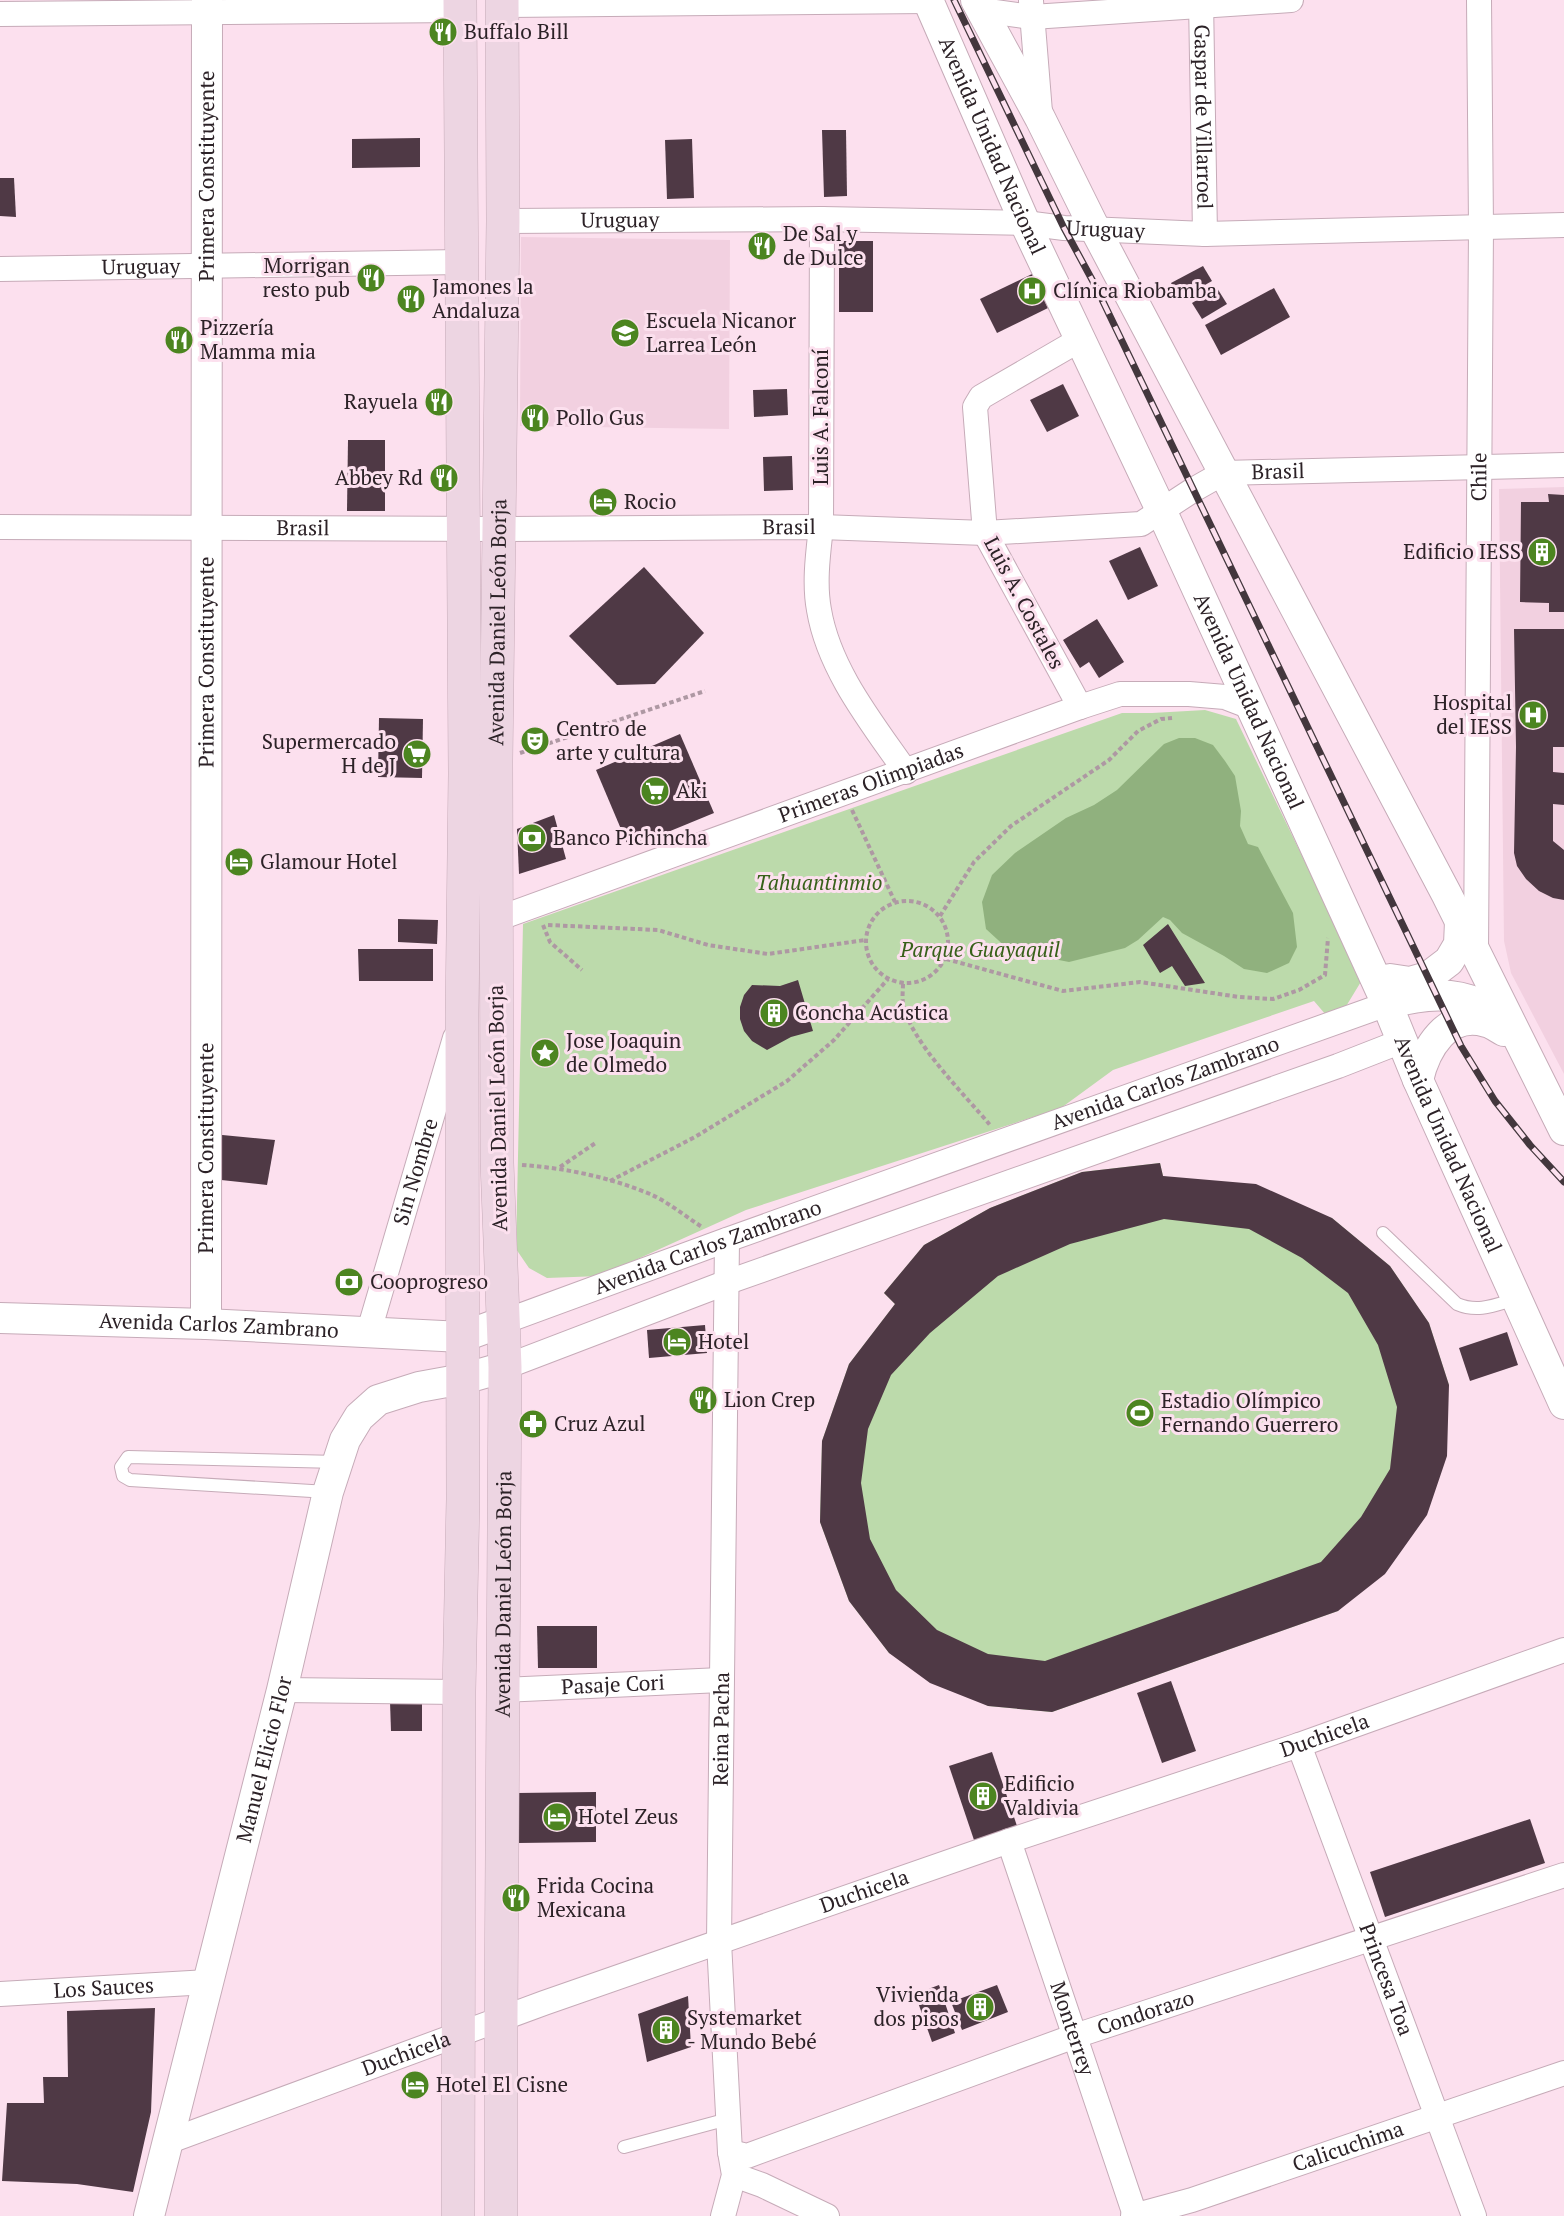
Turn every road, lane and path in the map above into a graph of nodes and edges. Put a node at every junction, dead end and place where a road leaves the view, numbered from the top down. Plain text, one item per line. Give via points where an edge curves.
1 (928, 0) edge
2 (1291, 0) edge
3 (1479, 0) edge
4 (502, 3) edge
5 (1201, 3) edge
6 (460, 5) edge
7 (978, 5) edge
8 (207, 6) edge
9 (1031, 8) edge
10 (0, 14) edge
11 (1040, 118) junction
12 (822, 219) junction
13 (503, 221) junction
14 (1025, 223) junction
15 (1564, 225) edge
16 (1481, 227) junction
17 (1095, 229) junction
18 (1205, 234) junction
19 (461, 262) junction
20 (207, 266) junction
21 (0, 269) edge
22 (1081, 339) junction
23 (1564, 465) edge
24 (1479, 467) junction
25 (1223, 473) junction
26 (1162, 512) junction
27 (0, 526) edge
28 (206, 526) junction
29 (821, 527) junction
30 (463, 529) junction
31 (498, 529) junction
32 (985, 533) junction
33 (705, 691) dead end
34 (1251, 706) junction
35 (1080, 707) junction
36 (1179, 717) dead end
37 (496, 761) junction
38 (906, 771) junction
39 (845, 794) junction
40 (895, 902) junction
41 (940, 916) junction
42 (497, 920) junction
43 (1460, 922) junction
44 (543, 925) junction
45 (1328, 936) dead end
46 (866, 940) junction
47 (1476, 954) junction
48 (946, 958) junction
49 (1370, 967) junction
50 (582, 970) dead end
51 (888, 979) junction
52 (903, 984) junction
53 (1454, 996) junction
54 (1387, 1004) junction
55 (462, 1013) junction
56 (1402, 1041) junction
57 (1526, 1054) junction
58 (1418, 1080) junction
59 (1564, 1130) edge
60 (597, 1142) dead end
61 (1003, 1142) junction
62 (497, 1163) junction
63 (559, 1168) junction
64 (610, 1181) junction
65 (1383, 1233) dead end
66 (724, 1241) junction
67 (725, 1283) junction
68 (1516, 1299) junction
69 (0, 1318) edge
70 (503, 1322) junction
71 (206, 1324) junction
72 (369, 1331) junction
73 (462, 1336) junction
74 (505, 1367) junction
75 (463, 1379) junction
76 (1564, 1404) edge
77 (338, 1462) junction
78 (328, 1492) junction
79 (1564, 1650) edge
80 (721, 1680) junction
81 (282, 1690) junction
82 (503, 1690) junction
83 (459, 1692) junction
84 (1299, 1745) junction
85 (1009, 1841) junction
86 (1564, 1875) edge
87 (1370, 1938) junction
88 (719, 1942) junction
89 (208, 1982) junction
90 (0, 1994) edge
91 (501, 2018) junction
92 (458, 2034) junction
93 (1075, 2036) junction
94 (1564, 2073) edge
95 (1438, 2116) junction
96 (728, 2119) junction
97 (167, 2142) junction
98 (624, 2146) dead end
99 (732, 2164) junction
100 (1193, 2208) edge
101 (148, 2216) edge
102 (458, 2216) edge
103 (501, 2216) edge
104 (723, 2216) edge
105 (827, 2216) edge
106 (1134, 2216) edge
107 (1474, 2216) edge

1 - 4 street
1 - 14 street, Avenida Unidad Nacional
2 - 5 street
3 - 16 street, Chile
4 - 13 main road, Avenida Daniel León Borja
5 - 9 street
5 - 18 street, Gaspar de Villarroel
6 - 8 street
6 - 19 main road, Avenida Daniel León Borja
7 - 9 street
7 - 11 street
8 - 10 street
8 - 20 street, Primera Constituyente
9 - 11 street
11 - 17 street
12 - 13 street, Uruguay
12 - 14 street, Uruguay
12 - 29 street, Luis A. Falconí
13 - 31 main road, Avenida Daniel León Borja
14 - 17 street, Uruguay
14 - 22 street, Avenida Unidad Nacional
15 - 16 street, Uruguay
16 - 18 street, Uruguay
16 - 24 street, Chile
17 - 18 street, Uruguay
17 - 25 street
19 - 20 street, Uruguay
19 - 30 main road, Avenida Daniel León Borja
20 - 21 street, Uruguay
20 - 28 street, Primera Constituyente
22 - 26 street, Avenida Unidad Nacional
22 - 32 street, Luis A. Costales via 981,397 975,407
23 - 24 street, Brasil
24 - 25 street, Brasil
24 - 47 street, Chile
25 - 26 street, Brasil
25 - 43 street
26 - 32 street, Brasil via 1141,524
26 - 34 street, Avenida Unidad Nacional
27 - 28 street, Brasil
28 - 30 street, Brasil
28 - 71 street, Primera Constituyente
29 - 31 street, Brasil
29 - 32 street, Brasil
29 - 38 street, Luis A. Falconí via 817,566 819,609 829,647 849,686
30 - 31 street, Brasil
30 - 55 main road, Avenida Daniel León Borja
31 - 37 main road, Avenida Daniel León Borja
32 - 35 street, Luis A. Costales
33 - 37 path
34 - 35 street, Primeras Olimpiadas via 1225,698 1120,694
34 - 49 street, Avenida Unidad Nacional
35 - 38 street, Primeras Olimpiadas
36 - 41 path via 1161,719 1138,730 1109,760 1011,826 974,862
37 - 42 main road, Avenida Daniel León Borja
38 - 39 street, Primeras Olimpiadas
39 - 40 path
39 - 42 street, Primeras Olimpiadas
40 - 41 path via 920,903
40 - 46 path via 880,910 870,923
41 - 48 path via 947,929
42 - 44 path
42 - 62 main road, Avenida Daniel León Borja
43 - 47 street
43 - 49 street via 1459,944 1449,961 1428,976 1410,982 1389,979
44 - 46 path via 658,930 708,945 768,954
44 - 50 path via 550,942
45 - 48 path via 1325,975 1273,999 1140,982 1063,991
46 - 51 path via 868,956
47 - 53 street
47 - 57 street
48 - 52 path via 936,973 921,982
49 - 54 street, Avenida Unidad Nacional
51 - 52 path
51 - 64 path via 834,1040 787,1081 695,1137
52 - 61 path via 903,1003 913,1029
53 - 54 street via 1415,996
53 - 56 street via 1430,1023
53 - 57 street via 1490,1011 1505,1024
54 - 56 street, Avenida Unidad Nacional
54 - 61 street, Avenida Carlos Zambrano
55 - 72 street, Sin Nombre
55 - 73 main road, Avenida Daniel León Borja
56 - 58 street, Avenida Unidad Nacional
56 - 67 street, Avenida Carlos Zambrano
57 - 58 street via 1506,1032 1486,1021 1464,1021 1443,1032 1429,1048
57 - 59 street
58 - 68 street, Avenida Unidad Nacional
60 - 63 path
61 - 66 street, Avenida Carlos Zambrano
62 - 63 path
62 - 70 main road, Avenida Daniel León Borja
63 - 64 path
64 - 66 path via 652,1195
65 - 68 lane via 1457,1304 1479,1309
66 - 67 street, Reina Pacha
66 - 70 street, Avenida Carlos Zambrano
67 - 74 street, Avenida Carlos Zambrano
67 - 80 street, Reina Pacha
68 - 76 street, Avenida Unidad Nacional
69 - 71 street, Avenida Carlos Zambrano
70 - 73 street, Avenida Carlos Zambrano
70 - 74 main road, Avenida Daniel León Borja
71 - 72 street, Avenida Carlos Zambrano
72 - 73 street, Avenida Carlos Zambrano
73 - 75 main road, Avenida Daniel León Borja
74 - 75 street, Avenida Carlos Zambrano
74 - 82 main road, Avenida Daniel León Borja
75 - 77 street, Manuel Elicio Flor via 378,1400 359,1417
75 - 83 main road, Avenida Daniel León Borja
77 - 78 street, Manuel Elicio Flor
77 - 78 lane via 128,1457 121,1467 123,1476 130,1480
78 - 81 street, Manuel Elicio Flor
79 - 84 street, Duchicela
80 - 82 street, Pasaje Cori
80 - 88 street, Reina Pacha
81 - 83 street
81 - 89 street, Manuel Elicio Flor
82 - 91 main road, Avenida Daniel León Borja
83 - 92 main road, Avenida Daniel León Borja
84 - 85 street, Duchicela
84 - 87 street, Princesa Toa
85 - 88 street, Duchicela
85 - 93 street, Monterrey
86 - 87 street, Condorazo
87 - 93 street, Condorazo
87 - 95 street, Princesa Toa
88 - 91 street, Duchicela
88 - 96 street, Reina Pacha
89 - 90 street, Los Sauces
89 - 97 street, Manuel Elicio Flor
91 - 92 street, Duchicela
91 - 103 main road, Avenida Daniel León Borja
92 - 97 street, Duchicela
92 - 102 main road, Avenida Daniel León Borja
93 - 99 street, Condorazo
93 - 106 street, Monterrey
94 - 95 street, Calicuchima
95 - 100 street, Calicuchima
95 - 107 street, Princesa Toa
96 - 98 lane
96 - 99 street, Reina Pacha
97 - 101 street, Manuel Elicio Flor
99 - 104 street, Reina Pacha
99 - 105 street via 762,2185
100 - 106 street, Calicuchima

